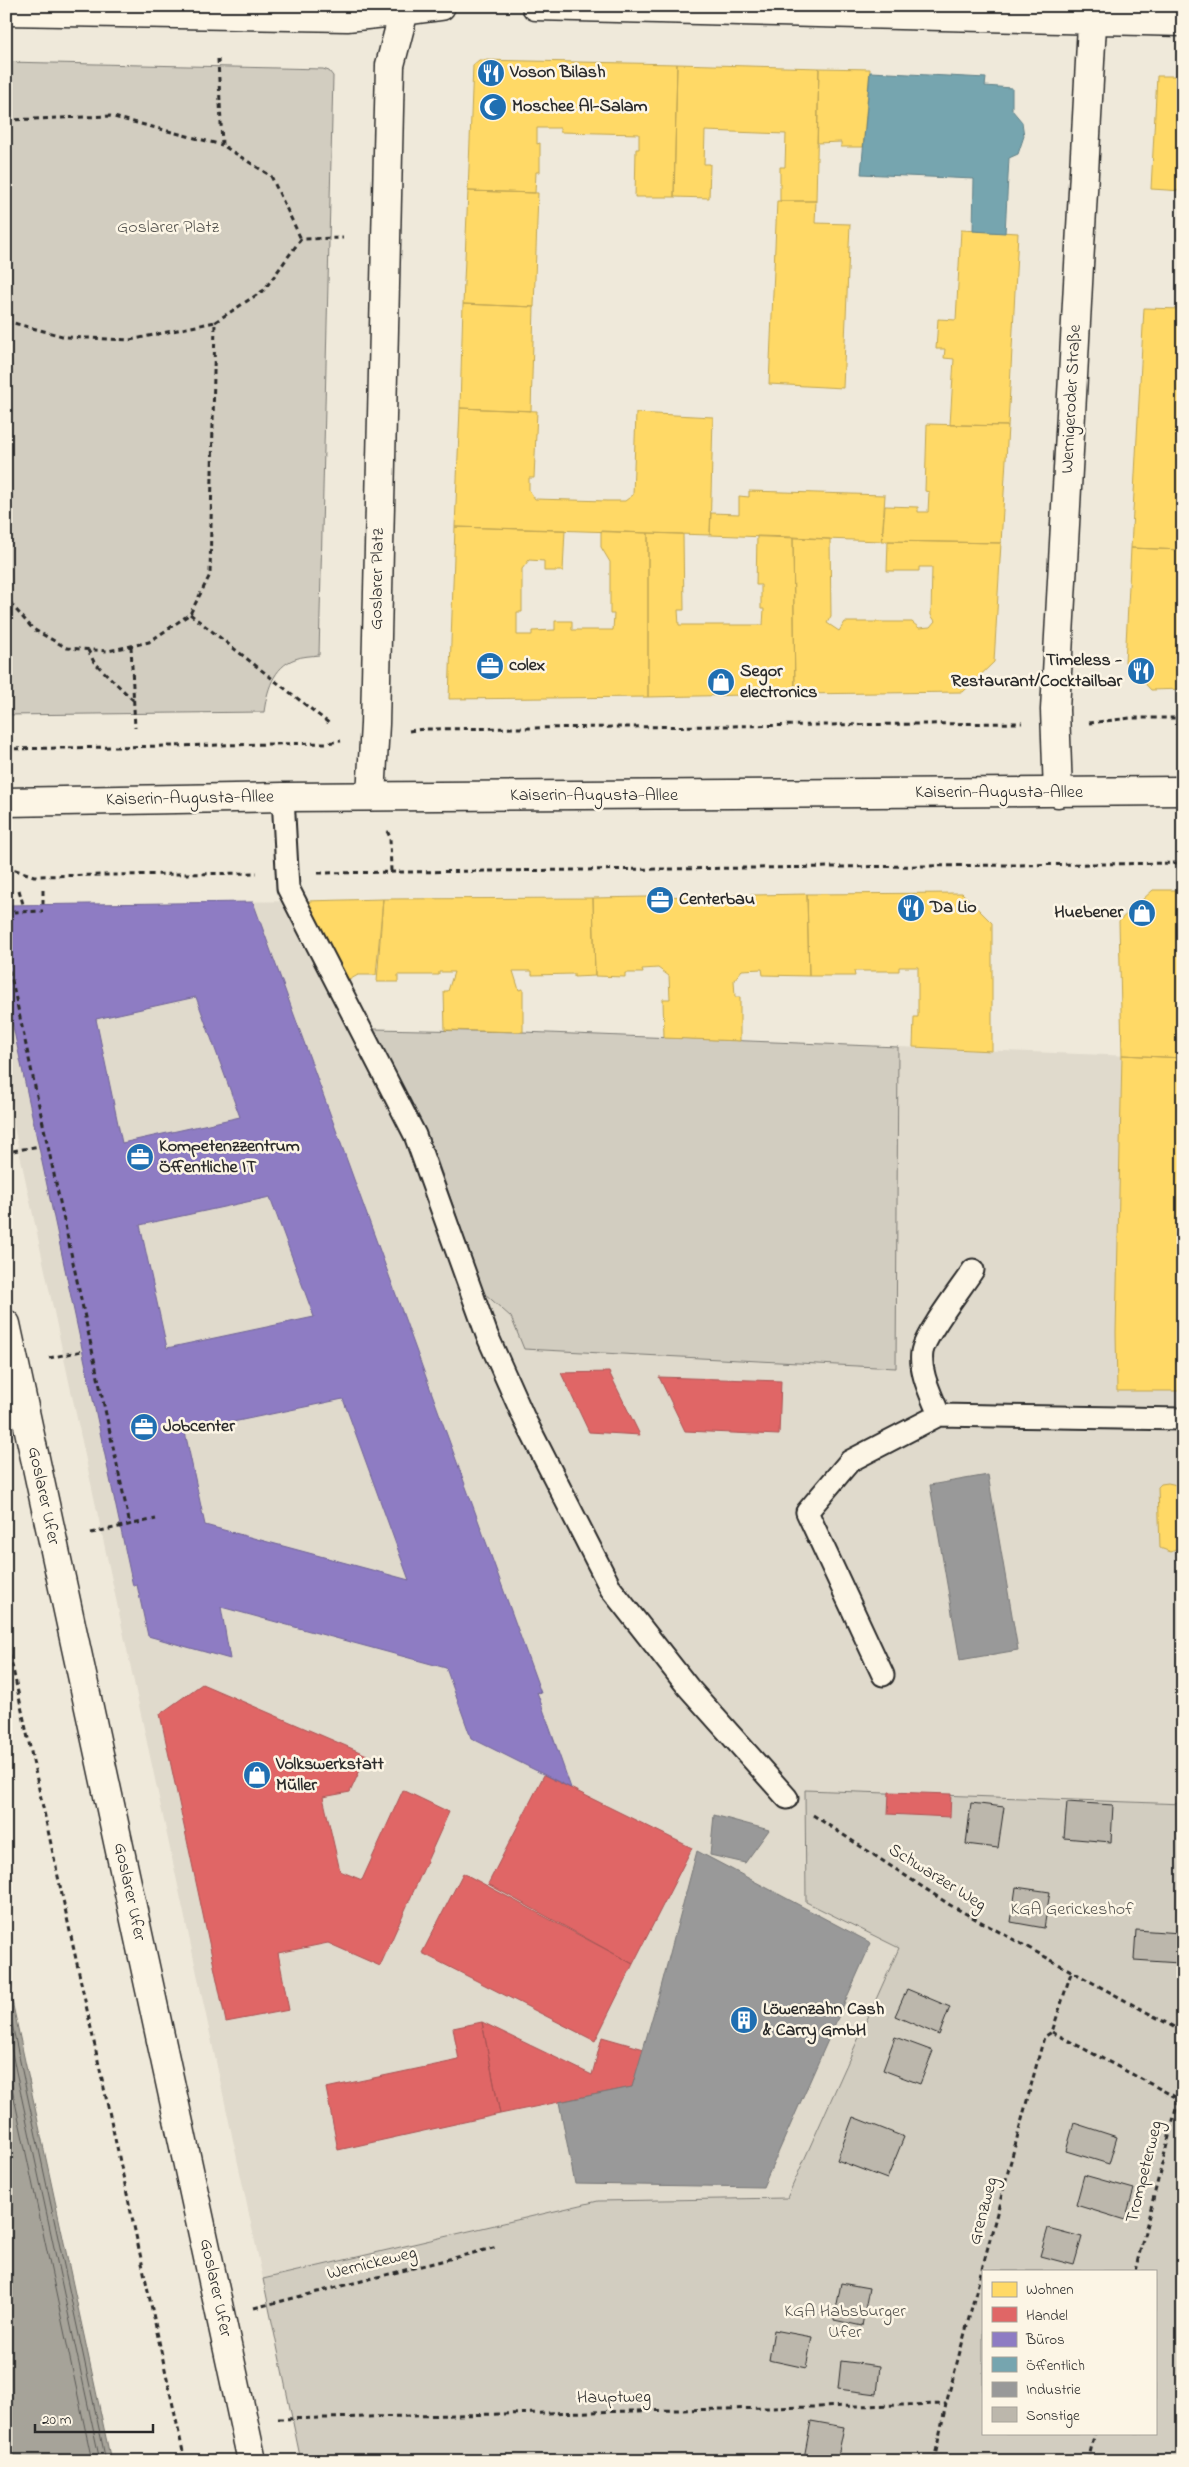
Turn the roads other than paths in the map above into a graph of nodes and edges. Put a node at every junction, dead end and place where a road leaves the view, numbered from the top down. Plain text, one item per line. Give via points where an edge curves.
1 (441, 6) edge
2 (536, 6) edge
3 (404, 9) edge
4 (6, 11) edge
5 (1093, 13) edge
6 (1183, 22) edge
7 (1183, 791) edge
8 (1058, 793) junction
9 (371, 796) junction
10 (283, 797) junction
11 (6, 802) edge
12 (973, 1270) dead end
13 (6, 1324) edge
14 (939, 1415) junction
15 (1183, 1419) edge
16 (883, 1675) dead end
17 (787, 1798) road end
18 (252, 2461) edge

1 - 3 street
2 - 5 street
3 - 4 street via 347,17
3 - 9 street, Goslarer Platz via 390,65
5 - 6 street
5 - 8 street, Wernigeroder Straße via 1055,710
7 - 8 street, Kaiserin-Augusta-Allee
8 - 9 street, Kaiserin-Augusta-Allee
9 - 10 street, Kaiserin-Augusta-Allee
10 - 11 street, Kaiserin-Augusta-Allee
10 - 17 lane via 288,888 415,1135 488,1335 524,1418 611,1589 688,1687
12 - 14 lane via 934,1327 922,1351 924,1376
13 - 18 street, Goslarer Ufer
14 - 15 lane
14 - 16 lane via 850,1461 807,1512

